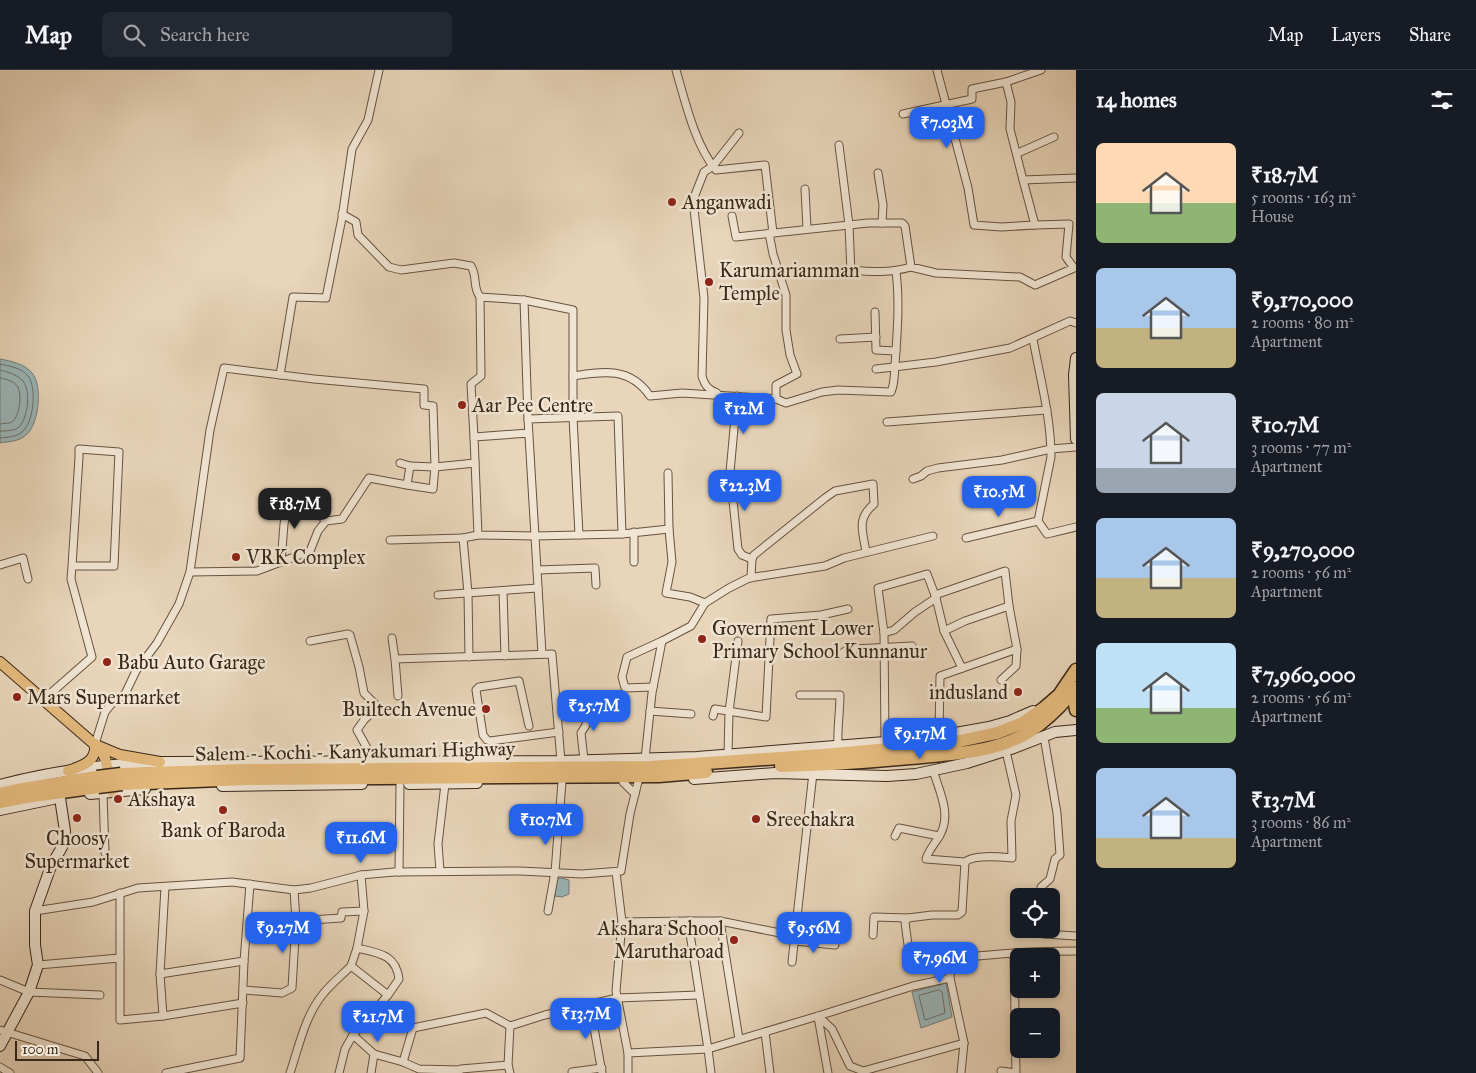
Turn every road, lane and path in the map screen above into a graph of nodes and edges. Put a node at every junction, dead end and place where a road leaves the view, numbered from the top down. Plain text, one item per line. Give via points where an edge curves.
1 (379, 70) edge
2 (676, 70) edge
3 (938, 70) edge
4 (1041, 70) edge
5 (1006, 82) junction
6 (947, 104) junction
7 (903, 114) dead end
8 (739, 133) dead end
9 (1054, 137) dead end
10 (839, 145) dead end
11 (1018, 153) junction
12 (713, 166) junction
13 (878, 173) dead end
14 (1076, 178) edge
15 (1023, 180) junction
16 (805, 189) dead end
17 (342, 214) junction
18 (732, 216) dead end
19 (882, 223) junction
20 (849, 225) junction
21 (1035, 225) junction
22 (807, 229) junction
23 (771, 233) junction
24 (911, 267) junction
25 (1072, 269) edge
26 (896, 272) junction
27 (480, 298) junction
28 (524, 300) junction
29 (875, 312) dead end
30 (1076, 323) edge
31 (876, 337) junction
32 (840, 339) dead end
33 (1033, 339) junction
34 (896, 351) junction
35 (1076, 358) edge
36 (895, 366) junction
37 (876, 369) dead end
38 (280, 375) junction
39 (573, 376) junction
40 (720, 395) junction
41 (736, 396) junction
42 (776, 399) junction
43 (1047, 410) junction
44 (573, 417) junction
45 (528, 419) junction
46 (887, 422) dead end
47 (529, 433) junction
48 (474, 437) junction
49 (1076, 439) edge
50 (1076, 447) edge
51 (1051, 449) junction
52 (400, 463) dead end
53 (475, 463) junction
54 (410, 466) junction
55 (435, 467) junction
56 (668, 473) dead end
57 (913, 479) dead end
58 (407, 485) junction
59 (326, 521) junction
60 (1038, 521) junction
61 (1076, 527) edge
62 (669, 529) junction
63 (634, 532) junction
64 (622, 534) junction
65 (579, 535) junction
66 (478, 536) junction
67 (535, 536) junction
68 (933, 536) dead end
69 (463, 538) junction
70 (966, 538) dead end
71 (390, 540) dead end
72 (866, 552) junction
73 (752, 559) junction
74 (281, 562) junction
75 (634, 562) dead end
76 (0, 565) edge
77 (72, 566) junction
78 (537, 570) junction
79 (190, 572) junction
80 (751, 578) junction
81 (28, 579) dead end
82 (596, 585) dead end
83 (538, 588) junction
84 (502, 591) junction
85 (468, 594) junction
86 (438, 595) dead end
87 (935, 597) junction
88 (705, 603) junction
89 (1009, 606) junction
90 (848, 609) dead end
91 (944, 631) junction
92 (884, 633) junction
93 (392, 638) dead end
94 (310, 641) dead end
95 (662, 641) junction
96 (738, 641) dead end
97 (912, 646) dead end
98 (884, 647) junction
99 (1017, 649) junction
100 (542, 654) junction
101 (469, 656) junction
102 (505, 656) junction
103 (838, 656) dead end
104 (395, 659) junction
105 (0, 662) edge
106 (962, 668) junction
107 (1000, 680) dead end
108 (1075, 681) edge
109 (653, 687) junction
110 (1059, 694) junction
111 (1076, 694) edge
112 (800, 695) dead end
113 (398, 696) dead end
114 (43, 700) junction
115 (587, 706) dead end
116 (650, 710) junction
117 (1076, 710) edge
118 (729, 712) junction
119 (690, 714) dead end
120 (713, 716) dead end
121 (529, 726) dead end
122 (1076, 730) edge
123 (558, 732) junction
124 (939, 736) junction
125 (1044, 736) junction
126 (885, 742) junction
127 (96, 744) junction
128 (838, 746) junction
129 (1006, 751) junction
130 (728, 754) junction
131 (645, 759) junction
132 (584, 760) junction
133 (370, 761) junction
134 (561, 761) junction
135 (160, 762) junction
136 (107, 766) junction
137 (933, 770) junction
138 (68, 771) junction
139 (813, 773) junction
140 (562, 782) junction
141 (623, 782) junction
142 (638, 782) junction
143 (0, 784) edge
144 (109, 784) junction
145 (400, 784) junction
146 (445, 784) junction
147 (0, 794) edge
148 (635, 794) junction
149 (60, 798) junction
150 (0, 802) edge
151 (0, 810) edge
152 (895, 836) dead end
153 (939, 836) junction
154 (105, 853) dead end
155 (965, 862) junction
156 (440, 871) junction
157 (399, 872) junction
158 (555, 872) junction
159 (616, 872) junction
160 (361, 875) junction
161 (250, 884) junction
162 (165, 887) junction
163 (1041, 888) edge
164 (294, 890) junction
165 (120, 893) junction
166 (35, 911) junction
167 (364, 911) junction
168 (548, 911) dead end
169 (908, 918) junction
170 (296, 921) junction
171 (688, 921) junction
172 (720, 921) junction
173 (622, 922) junction
174 (873, 935) dead end
175 (1060, 935) edge
176 (1076, 936) edge
177 (795, 939) junction
178 (835, 945) dead end
179 (908, 945) dead end
180 (357, 948) junction
181 (1060, 951) edge
182 (1076, 951) edge
183 (1010, 952) edge
184 (120, 958) junction
185 (244, 960) junction
186 (792, 962) dead end
187 (38, 965) junction
188 (351, 966) junction
189 (160, 974) junction
190 (950, 978) junction
191 (0, 980) edge
192 (244, 990) junction
193 (29, 992) junction
194 (100, 995) dead end
195 (388, 995) junction
196 (699, 995) junction
197 (617, 998) junction
198 (1015, 998) edge
199 (243, 1004) junction
200 (590, 1004) junction
201 (163, 1016) junction
202 (818, 1016) junction
203 (510, 1026) junction
204 (4, 1032) edge
205 (765, 1032) junction
206 (353, 1035) junction
207 (739, 1039) junction
208 (964, 1043) junction
209 (0, 1046) edge
210 (708, 1049) junction
211 (628, 1053) junction
212 (374, 1054) junction
213 (403, 1062) junction
214 (508, 1065) junction
215 (0, 1067) edge
216 (602, 1070) edge
217 (459, 1071) edge
218 (1001, 1071) dead end
219 (572, 1072) dead end
220 (864, 1072) edge
221 (10, 1073) edge
222 (98, 1073) edge
223 (166, 1073) edge
224 (290, 1073) edge
225 (339, 1073) edge
226 (371, 1073) edge
227 (510, 1073) edge
228 (628, 1073) edge
229 (711, 1073) edge
230 (770, 1073) edge
231 (828, 1073) edge
232 (961, 1073) edge

1 - 17 street via 368,120 352,149
2 - 12 street via 699,138
3 - 6 street
4 - 5 street
5 - 6 street via 972,89 972,99
5 - 11 street via 1011,102 1010,129
6 - 7 street
6 - 21 street via 974,225
8 - 12 street
9 - 11 street
10 - 20 street
11 - 15 street
12 - 23 street via 716,170 765,165
12 - 40 street via 704,172 693,200 704,298 702,376 709,390
13 - 19 street
14 - 15 street
15 - 21 street
16 - 22 street
17 - 27 street via 356,222 358,235 388,267 401,270 454,264 471,266 475,272 475,291
17 - 38 street via 326,298 293,297
18 - 23 street via 736,237
19 - 20 street
19 - 24 street via 902,223 905,226
20 - 22 street
20 - 26 street via 851,272
21 - 25 street via 1069,224 1066,257
22 - 23 street
23 - 42 street via 773,254 786,294 790,355 798,374 776,385
24 - 25 street via 936,274 1020,277 1035,286
24 - 26 street
26 - 34 street
27 - 28 street
27 - 48 street via 481,376 471,384
28 - 39 street via 572,310
28 - 45 street
29 - 31 street
30 - 33 street via 1070,321
31 - 32 street
31 - 34 street via 876,350
33 - 36 street via 1010,348
33 - 43 street
34 - 36 street
35 - 49 street
36 - 37 street
36 - 42 street via 894,385 889,392 838,390 786,403
38 - 55 street via 424,389 424,405 433,406
38 - 79 street via 224,368 210,430
39 - 40 street via 611,372 632,377 650,396 682,393
39 - 44 street
40 - 41 street
41 - 42 street
41 - 73 street via 730,472 738,549 742,555
43 - 46 street
43 - 51 street
44 - 45 street
44 - 64 street via 618,416
44 - 65 street
45 - 47 street
47 - 48 street
47 - 67 street
48 - 53 street
50 - 51 street
51 - 57 street via 1002,460 938,468
51 - 60 street
52 - 54 street
53 - 55 street
53 - 66 street
54 - 55 street
54 - 58 street
55 - 58 street via 433,488
56 - 62 street
58 - 59 street via 369,478 342,519
59 - 74 street via 310,551
59 - 74 street via 298,493 287,508
60 - 61 street via 1048,534
60 - 70 street
62 - 63 street
62 - 88 street via 672,562 666,594
63 - 64 street
63 - 75 street
64 - 65 street
65 - 67 street
66 - 67 street
66 - 69 street
67 - 78 street
68 - 72 street
69 - 71 street
69 - 85 street
72 - 73 street via 861,523 866,511 874,504 873,484 835,491 782,531
72 - 80 street via 826,566
73 - 80 street
74 - 79 street via 257,571
76 - 81 street via 23,558
77 - 77 street via 79,449 119,452 114,566
77 - 114 street via 71,580 92,657
78 - 82 street via 595,568
78 - 83 street
79 - 127 street via 180,604 158,643 136,671 125,694 105,712
80 - 88 street
83 - 84 street
83 - 100 street
84 - 85 street
84 - 102 street
85 - 86 street
85 - 101 street
87 - 89 street via 1005,571
87 - 91 street
87 - 92 street via 894,630
87 - 92 street via 927,574 878,588
88 - 95 street via 691,626
89 - 91 street
89 - 99 street
90 - 118 street via 771,619 766,717
91 - 106 street
92 - 98 street
93 - 104 street
94 - 133 street via 350,635 364,693 378,707 357,730
95 - 109 street
95 - 109 street via 627,656 622,677 625,688
96 - 118 street
97 - 98 street
98 - 103 street via 847,650
98 - 126 street
99 - 106 street
99 - 107 street via 1016,666
100 - 102 street
100 - 123 street via 552,654
101 - 102 street
101 - 104 street
104 - 113 street
105 - 114 main road
106 - 124 street via 940,676
108 - 110 highway, Salem - Kochi - Kanyakumari Highway
108 - 144 highway, Salem - Kochi - Kanyakumari Highway via 1060,707 1028,732 992,747 966,753 658,776 246,779
109 - 116 street
110 - 124 street via 1010,721
110 - 144 highway, Salem - Kochi - Kanyakumari Highway via 1023,722 997,733 946,744 651,767 304,770
111 - 117 highway
112 - 128 street via 840,695
114 - 127 main road
115 - 132 street via 586,725 581,733
116 - 119 street
116 - 131 street
118 - 120 street via 716,709
118 - 130 street
121 - 123 street via 520,681 476,690 483,735 487,740
122 - 125 street
123 - 134 street
124 - 126 street
125 - 129 street
125 - 163 street via 1057,813 1060,855 1055,859 1050,879
126 - 128 street
127 - 135 main road via 120,754
127 - 136 main road
127 - 138 main road via 92,759
128 - 130 street
129 - 137 street
129 - 155 street via 1016,795 1011,821 1012,858 977,858
130 - 131 street
131 - 132 street
132 - 134 street
133 - 134 street
133 - 135 street
135 - 136 street
136 - 138 street
136 - 144 main road
137 - 139 street via 888,776
137 - 153 street via 945,816
138 - 143 street
139 - 142 street
139 - 177 street
140 - 141 street
140 - 146 street
140 - 158 street
141 - 142 street
141 - 148 street
142 - 148 street
144 - 145 street
144 - 147 highway, Salem - Kochi - Kanyakumari Highway via 25,788
144 - 149 street
144 - 150 highway, Salem - Kochi - Kanyakumari Highway
144 - 154 street
145 - 146 street
145 - 157 street
146 - 156 street via 438,844
148 - 159 street via 621,871
149 - 151 street
149 - 166 street via 65,830 62,846
152 - 153 street via 899,828
153 - 155 street via 926,859
155 - 169 street via 962,912 958,915
156 - 157 street
156 - 158 street
157 - 160 street
158 - 159 street
158 - 168 street
159 - 173 street
160 - 164 street
160 - 167 street
161 - 162 street via 232,882
161 - 164 street
161 - 185 street
162 - 165 street via 138,888
162 - 189 street
164 - 170 street
165 - 166 street via 93,902
165 - 184 street
166 - 187 street
167 - 170 street via 342,912 341,918
167 - 180 street
169 - 174 street via 874,917
169 - 179 street via 905,922
170 - 192 street via 292,988 282,992
171 - 172 street
171 - 173 street
171 - 196 street
172 - 177 street
172 - 207 street
173 - 197 street
175 - 176 street
177 - 178 street
177 - 186 street
180 - 188 street
180 - 195 street via 384,954 398,969 399,979
181 - 182 street
183 - 190 street via 961,958 951,963
184 - 187 street
184 - 201 street via 120,1020
185 - 189 street
185 - 192 street
187 - 193 street
188 - 195 street
188 - 224 street via 322,995 306,1023
189 - 201 street
190 - 202 street via 913,986
190 - 208 street
191 - 193 street
192 - 199 street
193 - 194 street
193 - 204 street
195 - 206 street
196 - 197 street
196 - 210 street
197 - 200 street
197 - 211 street
198 - 218 street via 1016,1073
199 - 201 street
199 - 223 street via 240,1058
200 - 203 street
200 - 216 street
202 - 205 street
202 - 220 street via 832,1028 850,1066
202 - 231 street
203 - 213 street via 486,1013 413,1028
203 - 214 street
204 - 209 street
204 - 222 street via 85,1056
205 - 207 street
205 - 230 street
206 - 212 street
206 - 225 street via 345,1049
207 - 210 street
208 - 220 street
208 - 232 street
210 - 211 street
210 - 229 street
211 - 228 street
212 - 213 street
212 - 226 street
213 - 217 street via 420,1069
214 - 217 street
214 - 227 street
215 - 221 street
216 - 219 street

